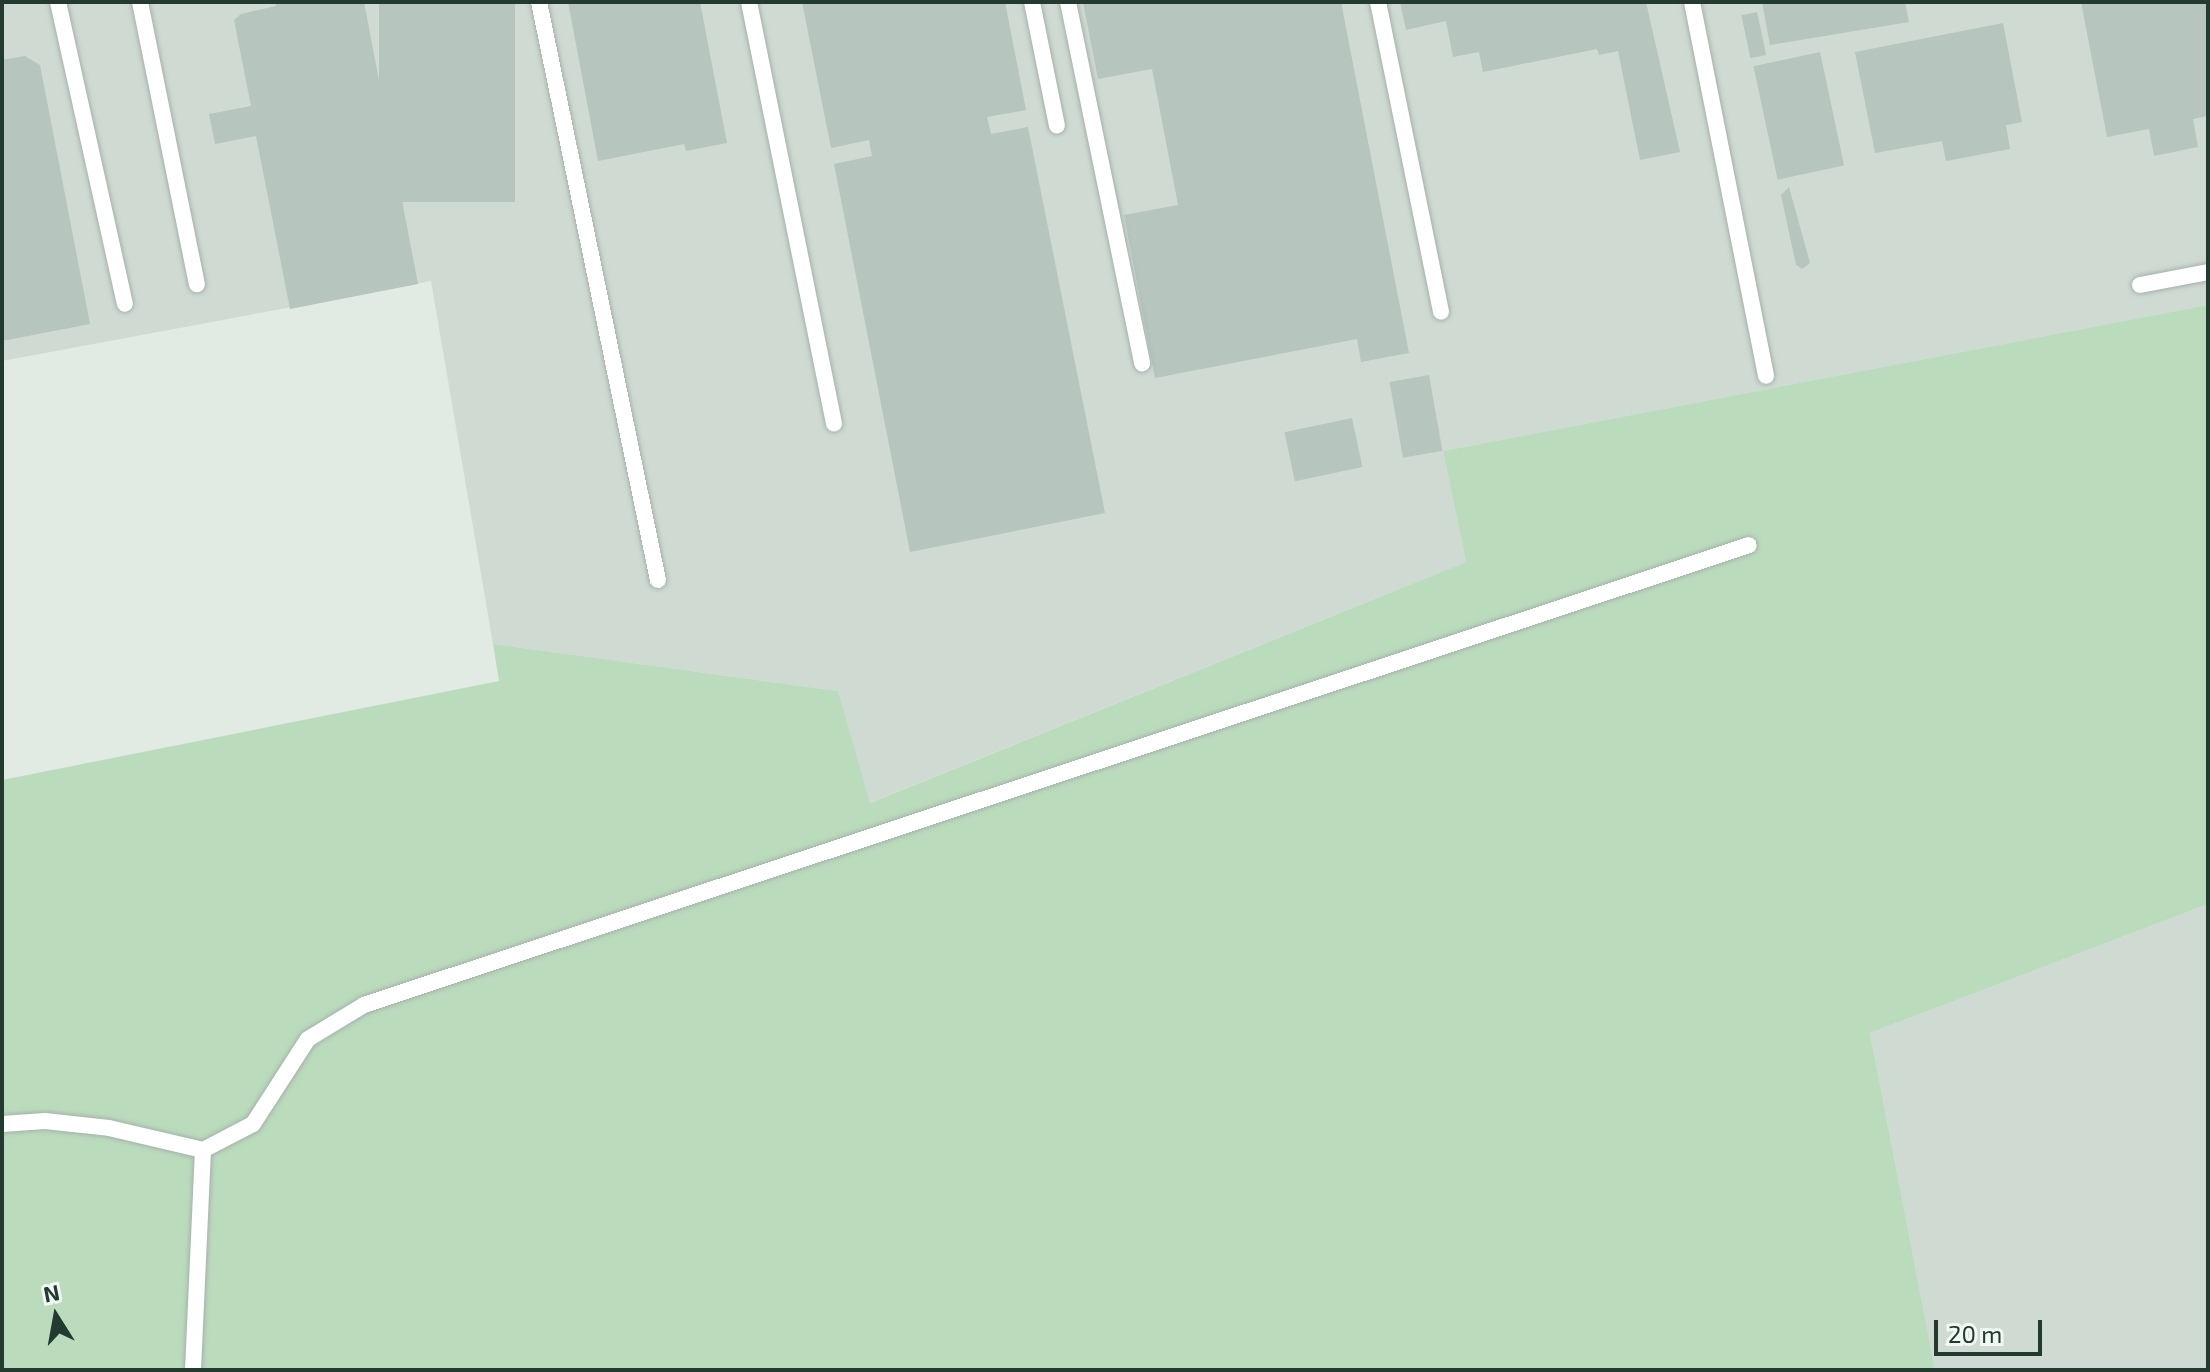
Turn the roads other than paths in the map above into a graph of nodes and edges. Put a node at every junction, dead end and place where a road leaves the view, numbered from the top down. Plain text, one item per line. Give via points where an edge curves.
1 (58, 2) edge
2 (140, 2) edge
3 (539, 2) edge
4 (749, 2) edge
5 (1032, 2) edge
6 (1068, 2) edge
7 (1378, 2) edge
8 (1692, 2) edge
9 (1057, 126) dead end
10 (2208, 272) edge
11 (197, 284) dead end
12 (2140, 285) dead end
13 (125, 304) dead end
14 (1441, 312) dead end
15 (1142, 364) dead end
16 (1766, 376) dead end
17 (834, 424) dead end
18 (1749, 545) dead end
19 (658, 580) dead end
20 (2, 1124) edge
21 (203, 1150) junction
22 (193, 1370) edge

1 - 13 lane
2 - 11 lane
3 - 19 lane
4 - 17 lane
5 - 9 lane
6 - 15 lane
7 - 14 lane
8 - 16 lane
10 - 12 lane
18 - 21 lane via 364,1005 308,1039 253,1124
20 - 21 lane via 45,1121 109,1128
21 - 22 lane

